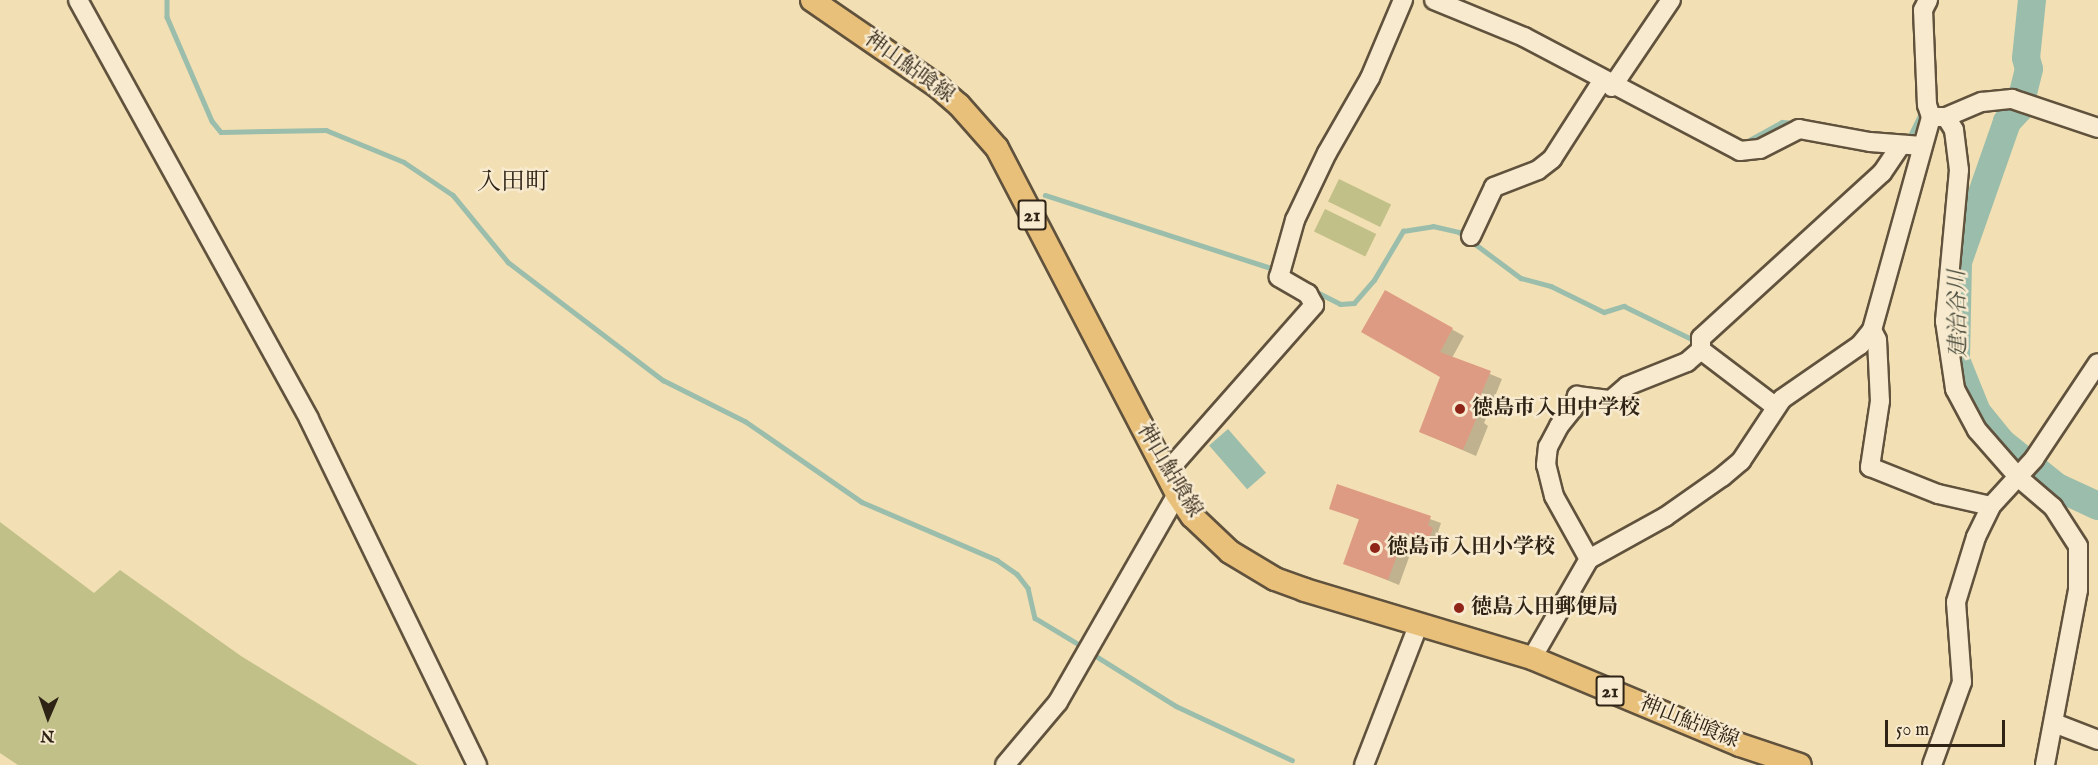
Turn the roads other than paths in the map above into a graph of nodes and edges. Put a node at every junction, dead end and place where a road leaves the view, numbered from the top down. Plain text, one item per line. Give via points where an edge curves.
1 (78, 0) edge
2 (812, 0) edge
3 (1403, 0) edge
4 (1434, 0) edge
5 (1671, 0) edge
6 (1928, 0) edge
7 (1611, 82) junction
8 (1939, 117) junction
9 (2098, 128) edge
10 (1900, 146) junction
11 (1922, 146) junction
12 (1471, 236) dead end
13 (1872, 330) junction
14 (1701, 344) junction
15 (2098, 363) edge
16 (1776, 407) junction
17 (2026, 470) junction
18 (1166, 473) junction
19 (1177, 494) junction
20 (1991, 506) junction
21 (1589, 559) junction
22 (1419, 623) junction
23 (1532, 658) junction
24 (2054, 723) junction
25 (2098, 740) edge
26 (477, 765) edge
27 (1005, 765) edge
28 (1364, 765) edge
29 (1800, 765) edge
30 (1932, 765) edge
31 (2044, 765) edge

1 - 26 street via 309,418
2 - 18 main road, 神山鮎喰線 / 21 via 937,87 959,105 997,148
3 - 18 street via 1370,78 1295,220 1280,272 1308,294 1314,305
4 - 7 street via 1524,38
5 - 7 street
6 - 8 street via 1923,10 1927,105
7 - 10 street via 1740,151 1760,149 1799,129
7 - 12 street via 1552,159 1538,170 1494,187
8 - 9 street via 1982,102 2020,101
8 - 11 street
8 - 17 street via 1954,130 1959,170 1945,321 1949,365 1962,408
10 - 11 street
10 - 14 street via 1882,172
11 - 13 street
13 - 16 street via 1860,345
13 - 20 street via 1877,340 1880,401 1870,467 1938,495
14 - 16 street
14 - 21 street via 1687,362 1627,386 1611,400 1577,396 1548,447 1546,465 1554,496
15 - 17 street
16 - 21 street via 1741,460 1722,477 1665,517
17 - 20 street
17 - 24 street via 2078,546 2078,590
18 - 19 main road, 神山鮎喰線 / 21
19 - 22 main road, 神山鮎喰線 / 21 via 1192,516 1223,546 1275,579
19 - 27 street via 1058,702
20 - 30 street via 1957,590 1962,682
21 - 23 street
22 - 23 main road, 神山鮎喰線 / 21
22 - 28 street
23 - 29 main road, 神山鮎喰線 / 21 via 1740,745
24 - 25 street
24 - 31 street

